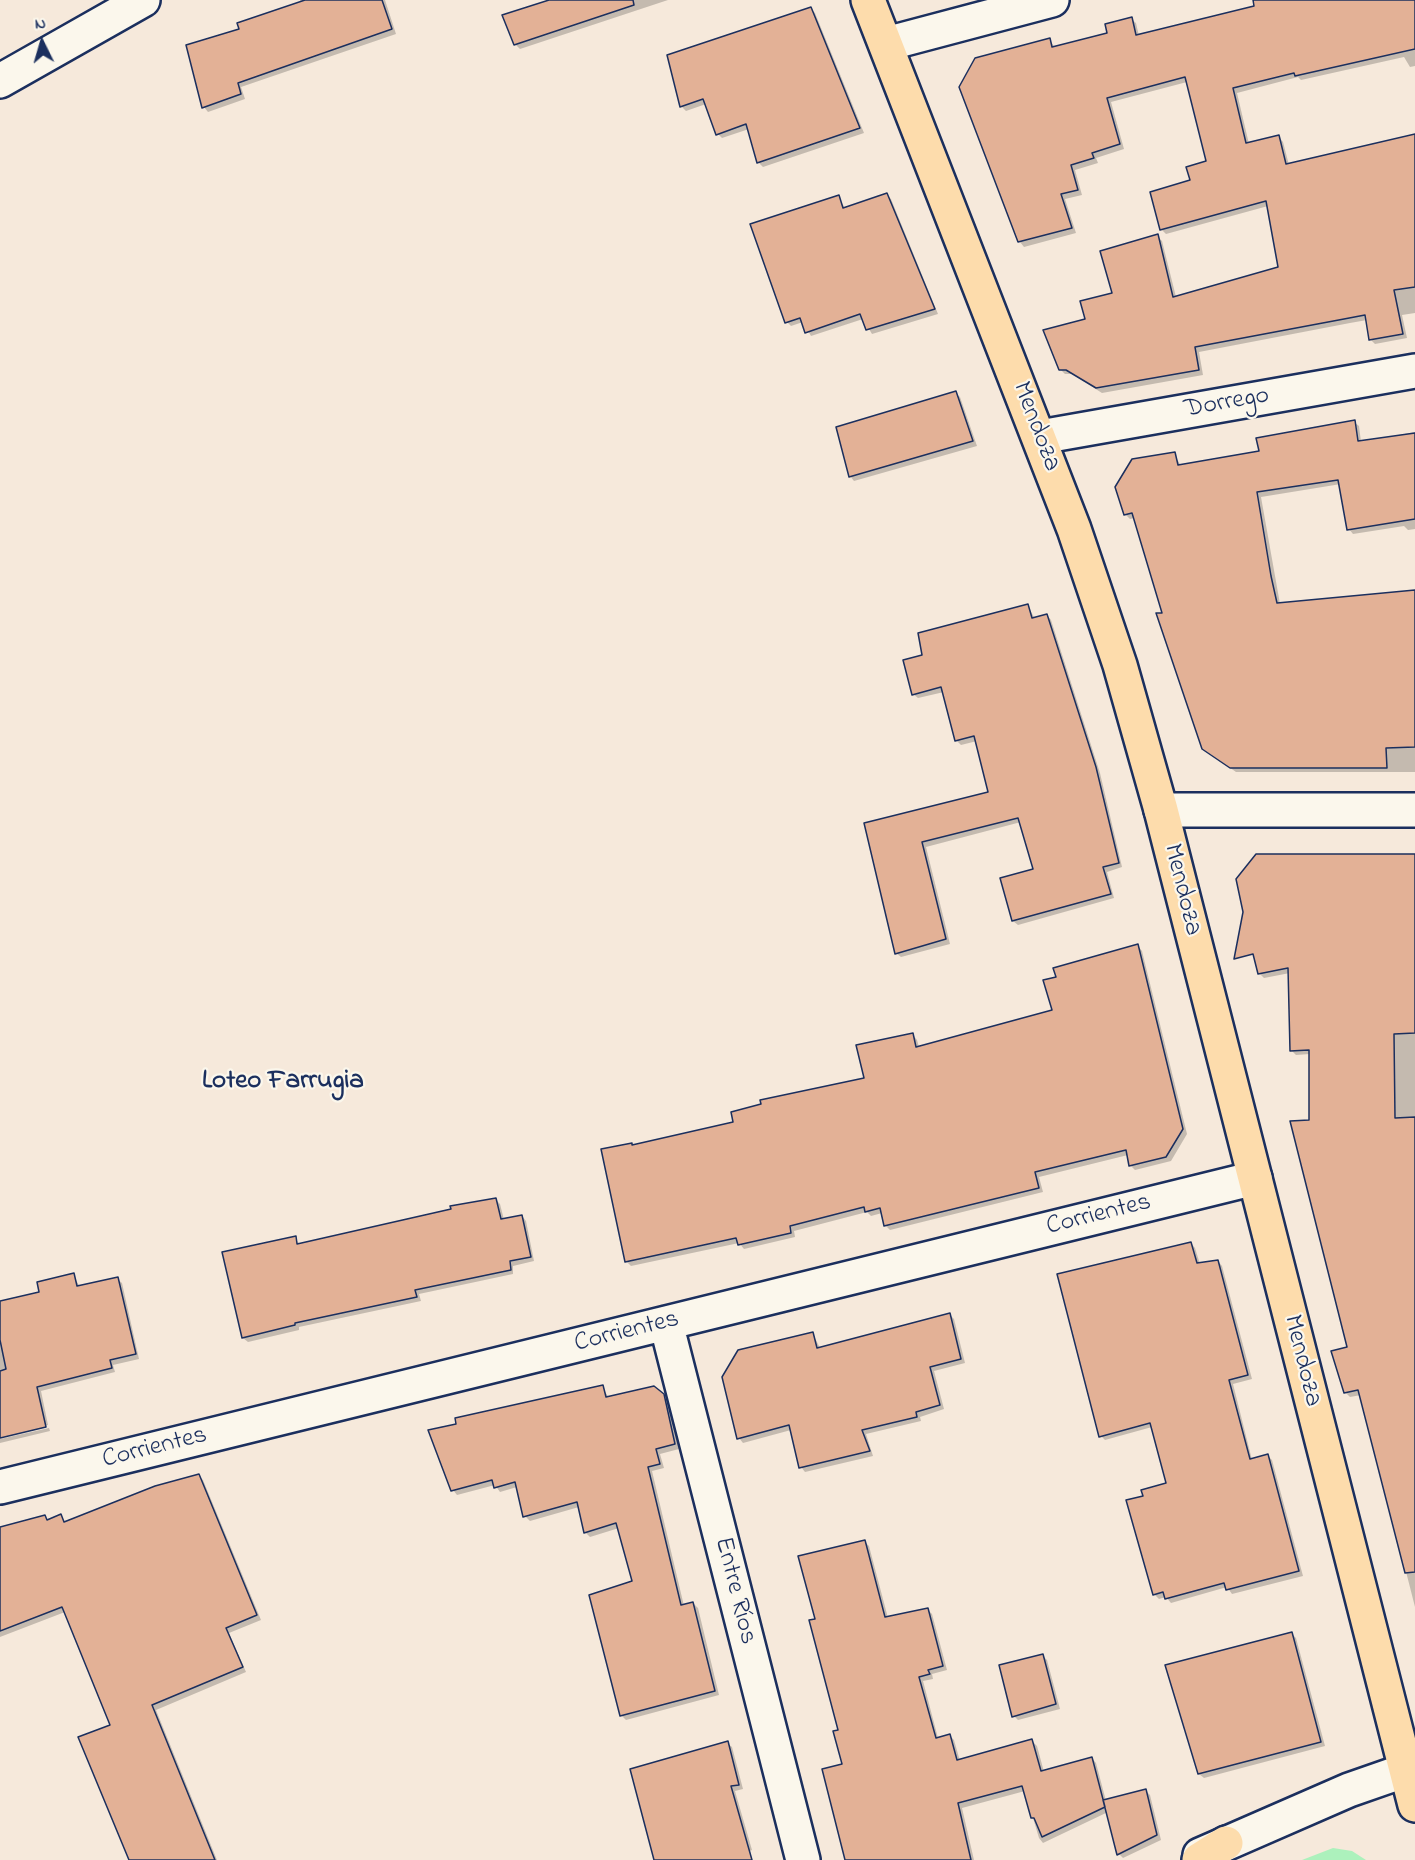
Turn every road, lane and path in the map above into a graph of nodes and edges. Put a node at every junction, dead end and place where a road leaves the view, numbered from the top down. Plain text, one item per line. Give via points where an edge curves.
1 (143, 0) edge
2 (868, 0) edge
3 (1052, 0) edge
4 (886, 44) junction
5 (0, 81) edge
6 (1415, 371) edge
7 (1040, 437) junction
8 (1161, 810) junction
9 (1415, 810) edge
10 (1255, 1178) junction
11 (666, 1323) junction
12 (0, 1487) edge
13 (1411, 1769) edge
14 (1415, 1805) edge
15 (1226, 1843) junction
16 (803, 1860) edge
17 (1189, 1860) edge
18 (1199, 1860) edge

1 - 5 street
2 - 4 main road, Mendoza
3 - 4 street
4 - 7 main road, Mendoza
6 - 7 street, Dorrego
7 - 8 main road, Mendoza via 1120,665
8 - 9 street
8 - 10 main road, Mendoza
10 - 11 street, Corrientes
10 - 13 main road, Mendoza
11 - 12 street, Corrientes
11 - 16 street, Entre Ríos
13 - 14 main road, Mendoza
13 - 15 street via 1348,1790
15 - 17 street
15 - 18 main road

